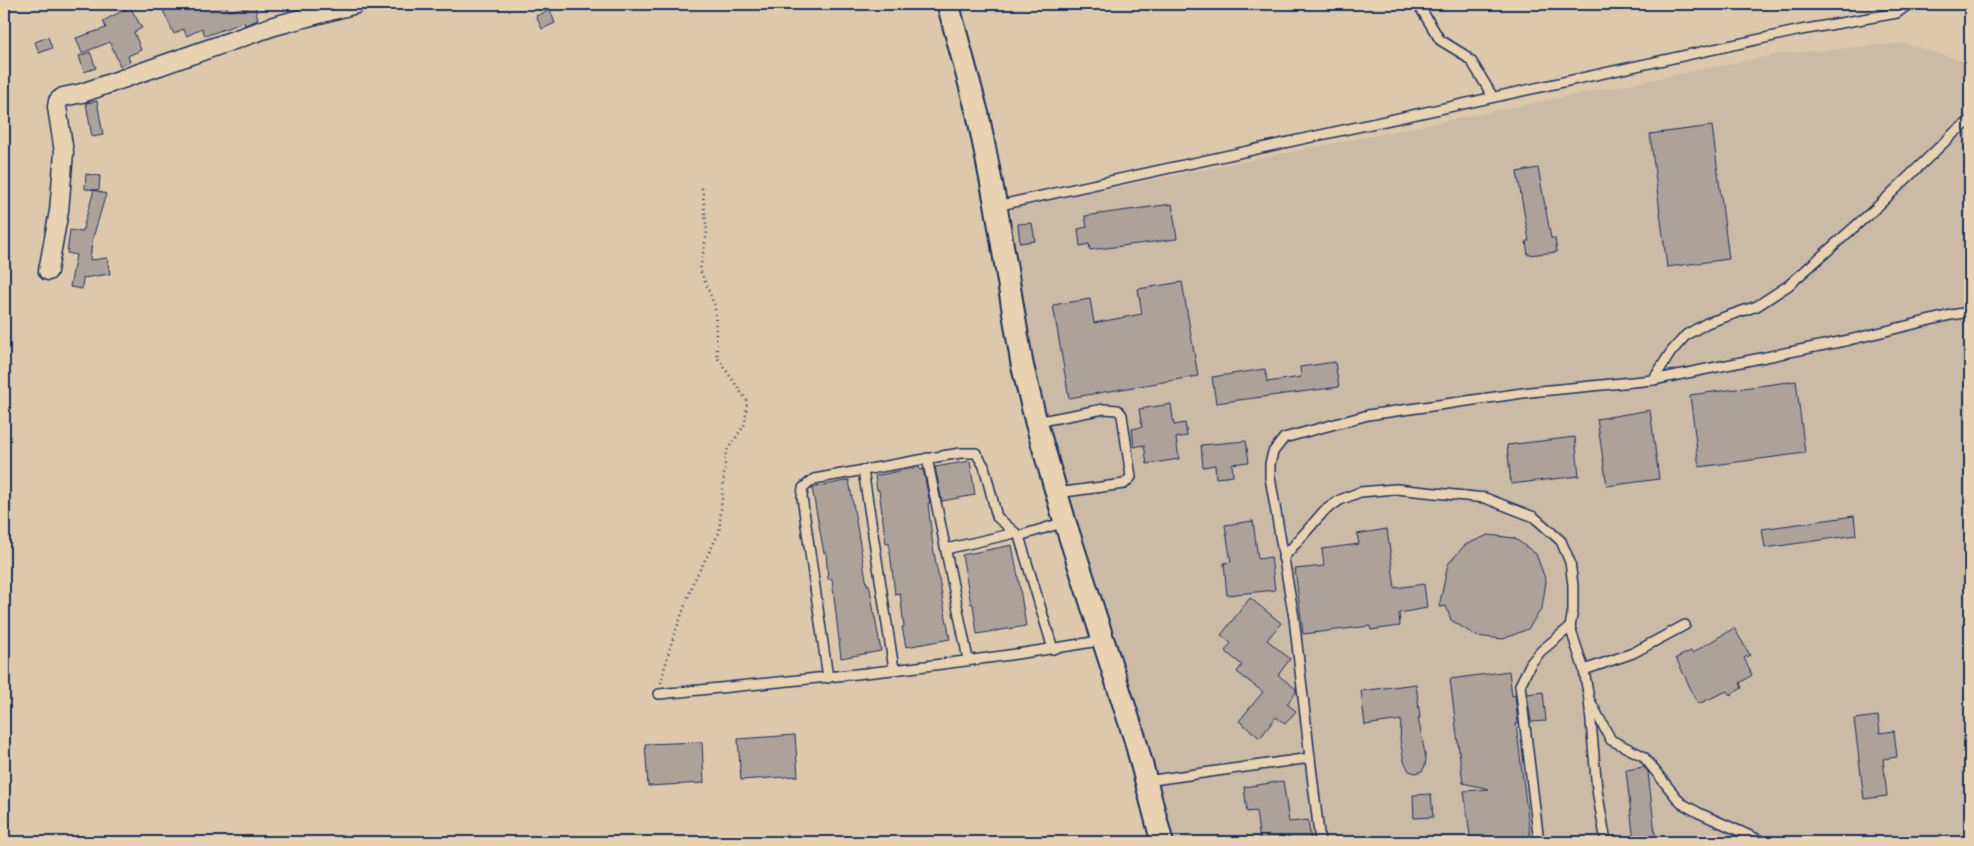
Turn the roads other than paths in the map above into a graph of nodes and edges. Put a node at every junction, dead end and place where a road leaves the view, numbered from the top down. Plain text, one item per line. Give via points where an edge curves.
1 (356, 4) edge
2 (948, 4) edge
3 (1418, 4) edge
4 (1909, 4) edge
5 (1493, 97) junction
6 (1970, 121) edge
7 (996, 206) junction
8 (48, 270) dead end
9 (1970, 312) edge
10 (1653, 380) junction
11 (1036, 422) junction
12 (927, 458) junction
13 (863, 470) junction
14 (1057, 493) junction
15 (1065, 522) junction
16 (1017, 534) junction
17 (946, 549) junction
18 (1283, 558) junction
19 (1685, 625) dead end
20 (1570, 627) junction
21 (1104, 640) junction
22 (1053, 649) junction
23 (968, 659) junction
24 (894, 669) junction
25 (1584, 670) junction
26 (828, 678) junction
27 (658, 694) road end
28 (1589, 699) junction
29 (1310, 758) junction
30 (1146, 781) junction
31 (1162, 842) edge
32 (1320, 842) edge
33 (1539, 842) edge
34 (1606, 842) edge
35 (1764, 842) edge

1 - 8 street via 274,26 58,101 64,152 59,211
2 - 7 street via 978,115
3 - 5 lane via 1440,40 1472,62
4 - 5 lane via 1897,13 1801,30
5 - 7 lane
6 - 10 lane via 1789,285 1757,306 1707,323 1686,335
7 - 11 street via 1022,364
9 - 10 lane
10 - 18 lane via 1530,392 1368,415 1284,438 1273,452 1270,464
11 - 14 street
11 - 14 lane via 1104,409 1118,410 1122,415 1131,477 1124,484
12 - 13 lane
12 - 16 lane via 976,454 984,466 997,516
12 - 17 lane
13 - 24 lane
13 - 26 lane via 814,480 803,488
14 - 15 street
15 - 16 lane
15 - 21 street
16 - 17 lane
16 - 22 lane
17 - 23 lane
18 - 20 lane via 1324,511 1360,492 1396,488 1485,498 1534,516 1561,541 1570,562 1573,585 1574,610
18 - 29 lane via 1294,618
19 - 25 lane via 1634,653
20 - 25 lane
20 - 33 lane via 1531,663 1520,686
21 - 22 lane
21 - 30 street
22 - 23 lane
23 - 24 lane
24 - 26 lane
25 - 28 lane
26 - 27 lane
28 - 34 lane
28 - 35 lane via 1611,740 1644,756 1681,803
29 - 30 lane
29 - 32 lane
30 - 31 street

